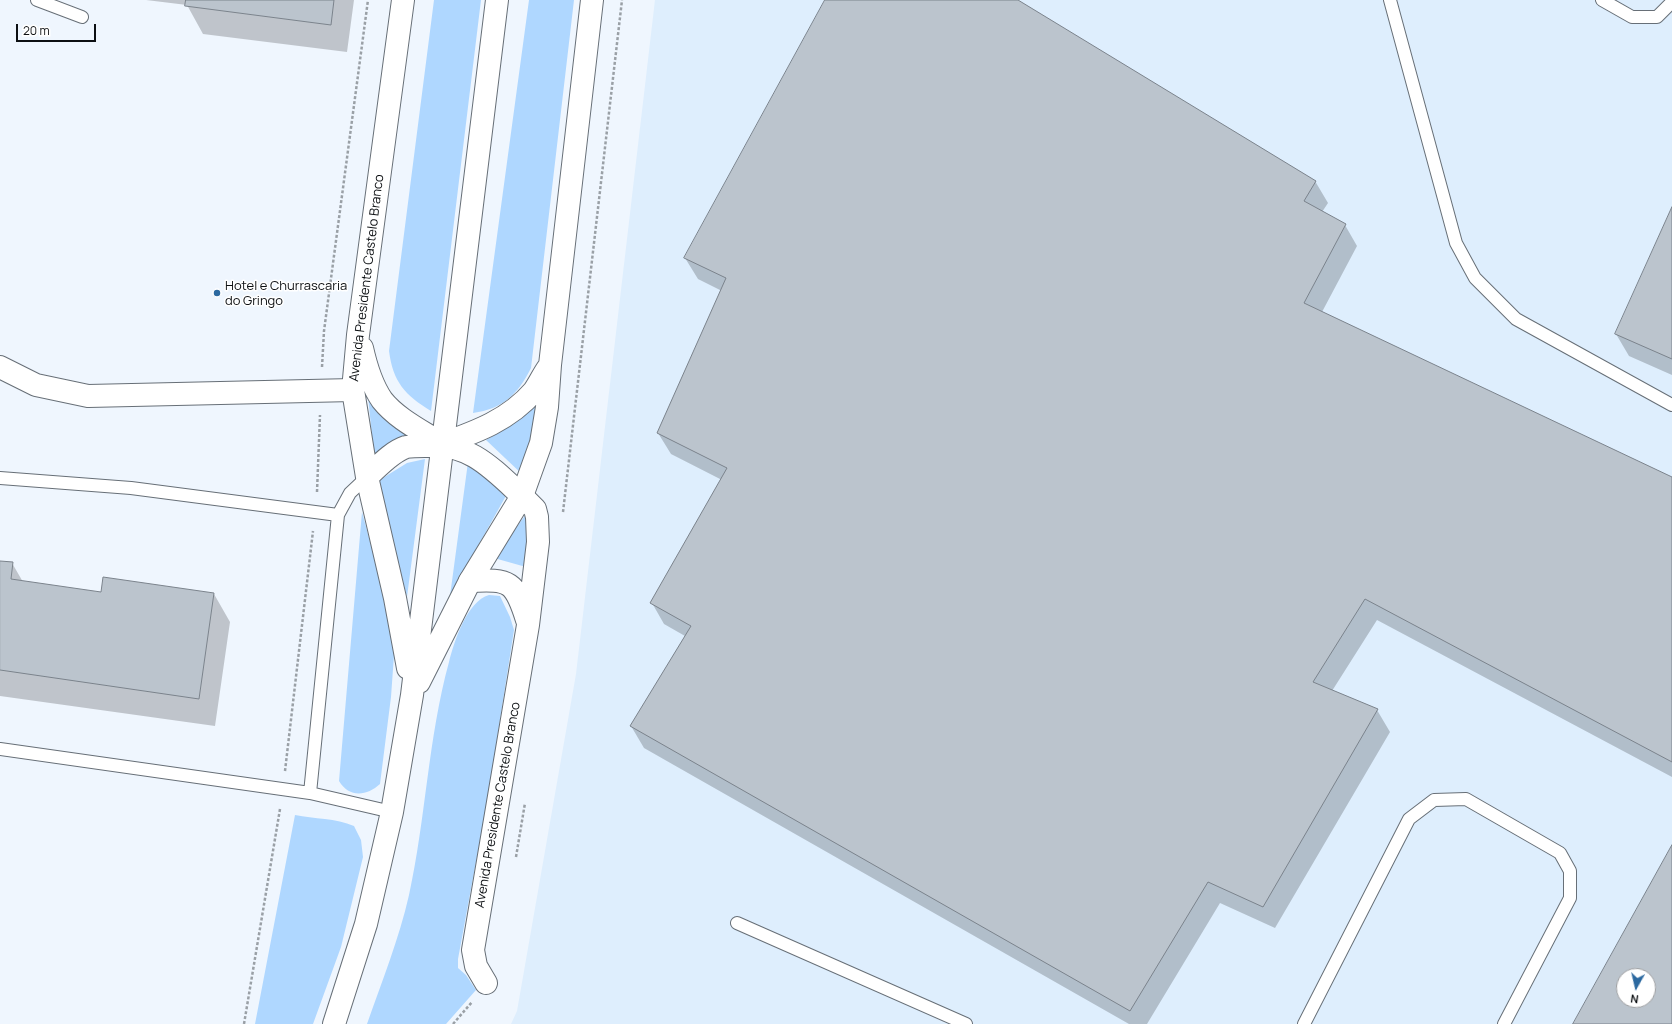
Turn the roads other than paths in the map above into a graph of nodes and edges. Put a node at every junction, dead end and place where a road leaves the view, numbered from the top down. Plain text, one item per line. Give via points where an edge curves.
1 (36, 0) edge
2 (403, 0) edge
3 (497, 0) edge
4 (592, 0) edge
5 (1390, 0) edge
6 (1602, 0) edge
7 (1672, 2) edge
8 (82, 17) dead end
9 (358, 335) junction
10 (550, 365) junction
11 (0, 367) edge
12 (353, 390) junction
13 (1672, 405) edge
14 (442, 444) junction
15 (367, 477) junction
16 (0, 478) edge
17 (522, 496) junction
18 (338, 514) junction
19 (470, 580) junction
20 (528, 625) junction
21 (412, 695) junction
22 (0, 749) edge
23 (310, 793) junction
24 (392, 812) junction
25 (737, 923) dead end
26 (486, 983) dead end
27 (334, 1024) edge
28 (966, 1024) edge
29 (1304, 1024) edge
30 (1504, 1024) edge

1 - 8 lane
2 - 9 main road, Avenida Presidente Castelo Branco
3 - 14 main road, Avenida Presidente Castelo Branco
4 - 10 main road, Avenida Presidente Castelo Branco
5 - 13 lane via 1456,243 1475,278 1516,319
6 - 7 lane via 1632,17 1658,17
9 - 12 main road, Avenida Presidente Castelo Branco
9 - 14 main road via 369,374 383,400 406,421
10 - 14 main road via 534,391 510,413 480,430
10 - 17 main road, Avenida Presidente Castelo Branco via 541,443
11 - 12 main road via 36,385 88,396
12 - 15 main road, Avenida Presidente Castelo Branco
14 - 15 main road via 406,447 392,455
14 - 17 main road via 474,454
14 - 21 main road, Avenida Presidente Castelo Branco
15 - 18 lane via 350,493
15 - 21 main road, Avenida Presidente Castelo Branco via 395,598
16 - 18 lane via 131,488
17 - 19 main road, Avenida Presidente Castelo Branco
17 - 20 main road, Avenida Presidente Castelo Branco via 535,509 538,529
18 - 23 lane
19 - 20 main road, Avenida Presidente Castelo Branco via 495,580 511,585 521,600
19 - 21 main road, Avenida Presidente Castelo Branco
20 - 26 main road, Avenida Presidente Castelo Branco via 473,950 476,966
21 - 24 main road, Avenida Presidente Castelo Branco
22 - 23 lane
23 - 24 lane
24 - 27 main road, Avenida Presidente Castelo Branco via 366,924
25 - 28 lane
29 - 30 lane via 1409,819 1434,800 1466,799 1560,853 1570,871 1570,898

